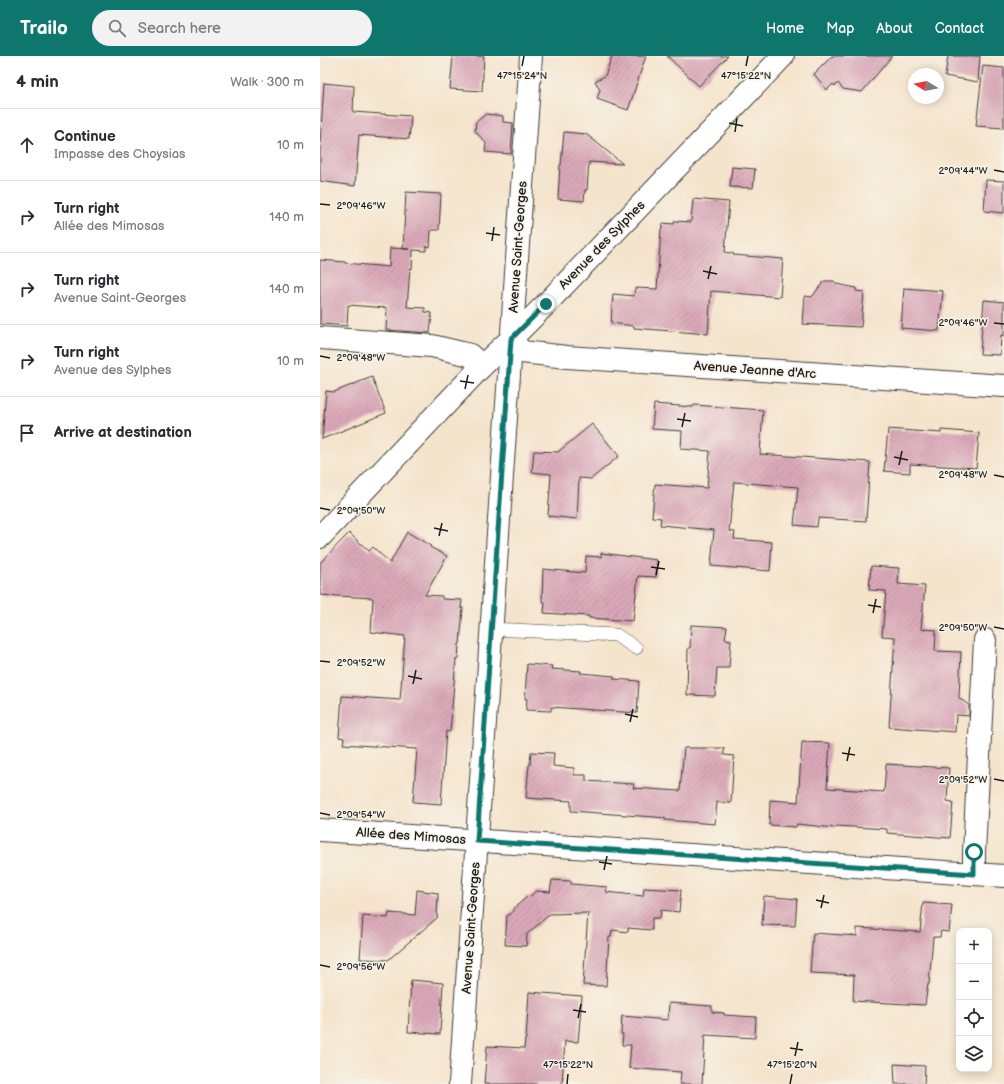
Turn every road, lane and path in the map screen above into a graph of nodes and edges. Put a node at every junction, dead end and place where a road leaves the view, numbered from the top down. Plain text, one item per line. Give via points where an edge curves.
1 (531, 56) edge
2 (783, 56) edge
3 (320, 338) edge
4 (511, 339) junction
5 (482, 366) junction
6 (1004, 386) edge
7 (320, 537) edge
8 (492, 629) junction
9 (985, 640) dead end
10 (636, 648) dead end
11 (320, 830) edge
12 (477, 841) junction
13 (974, 874) junction
14 (1004, 876) edge
15 (460, 1084) edge

1 - 4 street, Avenue Saint-Georges
2 - 4 street, Avenue des Sylphes
3 - 5 street via 432,346 470,355
4 - 5 street, Avenue des Sylphes
4 - 6 street, Avenue Jeanne d'Arc via 522,352 567,358
4 - 8 street, Avenue Saint-Georges
5 - 7 street, Avenue des Sylphes
8 - 10 lane via 616,635
8 - 12 street, Avenue Saint-Georges
9 - 13 street
11 - 12 street, Allée des Mimosas
12 - 13 street, Allée des Mimosas
12 - 15 street, Avenue Saint-Georges
13 - 14 street, Allée des Mimosas

